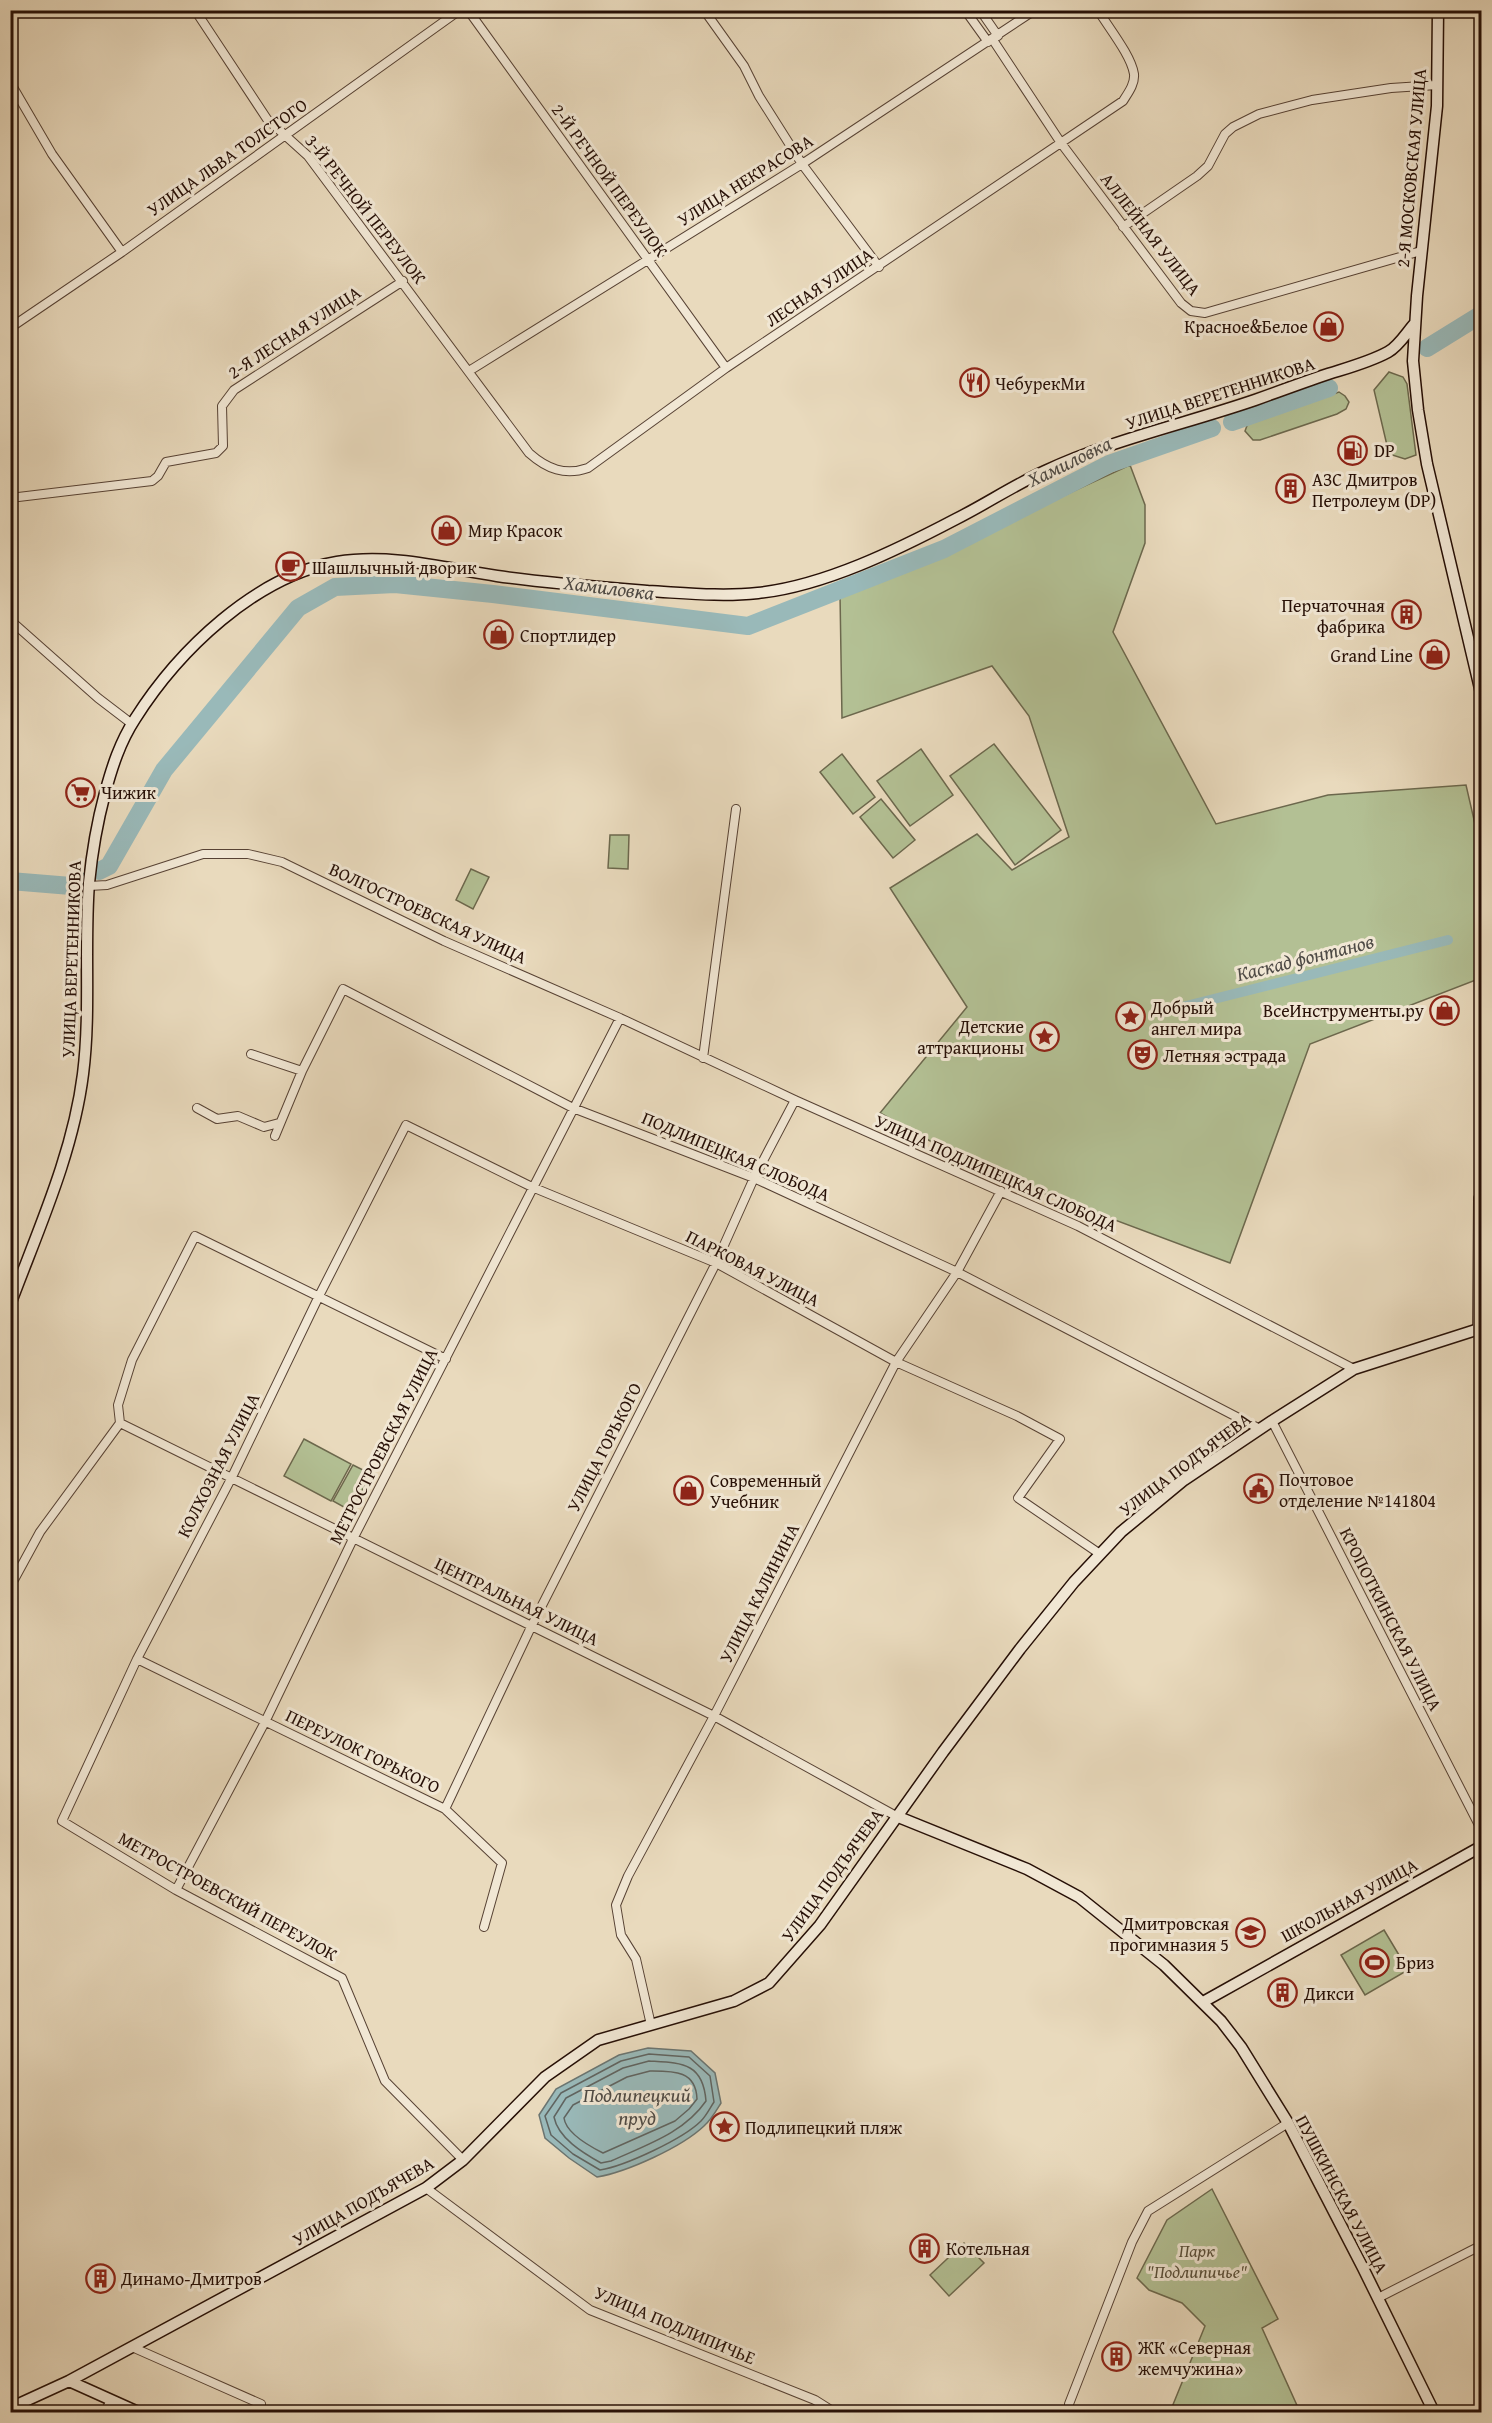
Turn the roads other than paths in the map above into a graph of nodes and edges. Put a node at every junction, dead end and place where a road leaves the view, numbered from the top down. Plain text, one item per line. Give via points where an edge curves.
1 (195, 10) edge
2 (460, 10) edge
3 (468, 10) edge
4 (704, 10) edge
5 (965, 10) edge
6 (980, 10) edge
7 (1035, 10) edge
8 (1098, 10) edge
9 (1438, 10) edge
10 (447, 14) edge
11 (993, 39) junction
12 (10, 82) edge
13 (1437, 85) junction
14 (286, 136) junction
15 (1061, 143) junction
16 (802, 164) junction
17 (1123, 228) junction
18 (1421, 251) junction
19 (122, 252) junction
20 (648, 261) junction
21 (879, 267) junction
22 (403, 281) junction
23 (1415, 325) junction
24 (10, 328) edge
25 (726, 368) junction
26 (469, 371) junction
27 (10, 498) edge
28 (10, 620) edge
29 (1482, 697) edge
30 (132, 724) junction
31 (736, 809) dead end
32 (89, 886) junction
33 (620, 1018) junction
34 (251, 1054) dead end
35 (703, 1058) junction
36 (302, 1071) junction
37 (795, 1100) junction
38 (197, 1108) dead end
39 (573, 1108) junction
40 (279, 1123) junction
41 (406, 1125) joint
42 (275, 1136) dead end
43 (754, 1178) junction
44 (532, 1187) junction
45 (1000, 1191) junction
46 (1482, 1197) edge
47 (716, 1263) junction
48 (957, 1272) junction
49 (319, 1296) junction
50 (10, 1305) edge
51 (1479, 1328) edge
52 (446, 1359) junction
53 (896, 1362) junction
54 (1354, 1369) junction
55 (1272, 1421) junction
56 (120, 1423) junction
57 (1260, 1429) junction
58 (232, 1477) junction
59 (353, 1539) junction
60 (1100, 1554) junction
61 (10, 1587) edge
62 (531, 1627) junction
63 (137, 1659) junction
64 (714, 1716) junction
65 (265, 1722) junction
66 (445, 1809) junction
67 (896, 1816) junction
68 (62, 1821) joint
69 (1482, 1832) edge
70 (1482, 1846) edge
71 (176, 1890) junction
72 (484, 1928) dead end
73 (1203, 2002) junction
74 (651, 2025) junction
75 (1288, 2123) junction
76 (463, 2160) junction
77 (426, 2188) junction
78 (1482, 2245) edge
79 (1378, 2298) junction
80 (132, 2347) junction
81 (69, 2381) junction
82 (111, 2400) junction
83 (10, 2408) edge
84 (105, 2412) edge
85 (138, 2412) edge
86 (257, 2412) edge
87 (834, 2412) edge
88 (1069, 2412) edge
89 (1434, 2412) edge

1 - 14 street, 3-Й РЕЧНОЙ ПЕРЕУЛОК via 267,119
2 - 10 street, УЛИЦА ЛЬВА ТОЛСТОГО
3 - 20 street, 2-Й РЕЧНОЙ ПЕРЕУЛОК
4 - 16 street via 744,66
5 - 11 street, АЛЛЕЙНАЯ УЛИЦА
6 - 11 street, АЛЛЕЙНАЯ УЛИЦА
7 - 11 street, УЛИЦА НЕКРАСОВА
8 - 15 street, ЛЕСНАЯ УЛИЦА via 1129,61 1134,75 1132,88 1124,101
9 - 13 main road, 2-Я МОСКОВСКАЯ УЛИЦА
10 - 14 street, УЛИЦА ЛЬВА ТОЛСТОГО
11 - 15 street, АЛЛЕЙНАЯ УЛИЦА
11 - 16 street, УЛИЦА НЕКРАСОВА
12 - 19 street via 52,154
13 - 17 street via 1391,87 1312,100 1259,114 1225,134 1208,166 1197,176
13 - 18 main road, 2-Я МОСКОВСКАЯ УЛИЦА
14 - 19 street, УЛИЦА ЛЬВА ТОЛСТОГО
14 - 22 street, 3-Й РЕЧНОЙ ПЕРЕУЛОК via 308,156
15 - 17 street, АЛЛЕЙНАЯ УЛИЦА
15 - 21 street, ЛЕСНАЯ УЛИЦА
16 - 20 street, УЛИЦА НЕКРАСОВА
16 - 21 street
17 - 18 street, АЛЛЕЙНАЯ УЛИЦА via 1181,303 1191,311 1205,313
18 - 23 main road, 2-Я МОСКОВСКАЯ УЛИЦА
19 - 24 street, УЛИЦА ЛЬВА ТОЛСТОГО
20 - 25 street, 2-Й РЕЧНОЙ ПЕРЕУЛОК
20 - 26 street, УЛИЦА НЕКРАСОВА
21 - 25 street, ЛЕСНАЯ УЛИЦА
22 - 26 street, 3-Й РЕЧНОЙ ПЕРЕУЛОК
22 - 27 street, 2-Я ЛЕСНАЯ УЛИЦА via 234,390 222,406 223,446 219,451 166,462 152,481
23 - 29 main road, 2-Я МОСКОВСКАЯ УЛИЦА via 1413,361 1427,464
23 - 30 main road, УЛИЦА ВЕРЕТЕННИКОВА via 1392,350 1351,367 1068,461 892,550 805,583 765,593 724,596 625,589 504,577 409,561 372,559 312,568 239,606 211,630 179,660
25 - 26 street, ЛЕСНАЯ УЛИЦА via 588,468 576,472 541,464 529,453
28 - 30 street
30 - 32 main road, УЛИЦА ВЕРЕТЕННИКОВА via 109,776
31 - 35 street
32 - 33 street, ВОЛГОСТРОЕВСКАЯ УЛИЦА via 107,885 203,854 248,854 282,862
32 - 50 main road, УЛИЦА ВЕРЕТЕННИКОВА via 83,1073 62,1164
33 - 35 street, УЛИЦА ПОДЛИПЕЦКАЯ СЛОБОДА
33 - 39 street, МЕТРОСТРОЕВСКАЯ УЛИЦА
34 - 36 street
35 - 37 street, УЛИЦА ПОДЛИПЕЦКАЯ СЛОБОДА
36 - 39 street, ПОДЛИПЕЦКАЯ СЛОБОДА via 344,989
36 - 40 street, ПОДЛИПЕЦКАЯ СЛОБОДА
37 - 43 street, УЛИЦА ГОРЬКОГО
37 - 45 street, УЛИЦА ПОДЛИПЕЦКАЯ СЛОБОДА
38 - 40 street via 217,1119 238,1116 264,1127
39 - 43 street, ПОДЛИПЕЦКАЯ СЛОБОДА
39 - 44 street, МЕТРОСТРОЕВСКАЯ УЛИЦА
40 - 42 street, ПОДЛИПЕЦКАЯ СЛОБОДА
41 - 44 street, ПАРКОВАЯ УЛИЦА
41 - 49 street, КОЛХОЗНАЯ УЛИЦА
43 - 47 street, УЛИЦА ГОРЬКОГО
43 - 48 street, ПОДЛИПЕЦКАЯ СЛОБОДА
44 - 47 street, ПАРКОВАЯ УЛИЦА
44 - 52 street, МЕТРОСТРОЕВСКАЯ УЛИЦА
45 - 48 street, УЛИЦА КАЛИНИНА
45 - 54 street, УЛИЦА ПОДЛИПЕЦКАЯ СЛОБОДА via 1078,1226
46 - 51 street via 1478,1198
47 - 53 street, ПАРКОВАЯ УЛИЦА
47 - 62 street, УЛИЦА ГОРЬКОГО
48 - 53 street, УЛИЦА КАЛИНИНА
48 - 57 street, ПОДЛИПЕЦКАЯ СЛОБОДА
49 - 52 street
49 - 56 street via 195,1236 132,1360 118,1405
49 - 58 street, КОЛХОЗНАЯ УЛИЦА
51 - 54 main road, УЛИЦА ПОДЪЯЧЕВА
52 - 59 street, МЕТРОСТРОЕВСКАЯ УЛИЦА
53 - 60 street, ПАРКОВАЯ УЛИЦА via 1060,1438 1018,1498
53 - 64 street, УЛИЦА КАЛИНИНА
54 - 55 main road, УЛИЦА ПОДЪЯЧЕВА
55 - 57 main road, УЛИЦА ПОДЪЯЧЕВА
55 - 69 street, КРОПОТКИНСКАЯ УЛИЦА
56 - 58 street, ЦЕНТРАЛЬНАЯ УЛИЦА
56 - 61 street via 39,1532
57 - 60 main road, УЛИЦА ПОДЪЯЧЕВА via 1184,1480
58 - 59 street, ЦЕНТРАЛЬНАЯ УЛИЦА
58 - 63 street, КОЛХОЗНАЯ УЛИЦА
59 - 62 street, ЦЕНТРАЛЬНАЯ УЛИЦА
59 - 65 street, МЕТРОСТРОЕВСКАЯ УЛИЦА
60 - 67 main road, УЛИЦА ПОДЪЯЧЕВА via 1020,1649
62 - 64 street, ЦЕНТРАЛЬНАЯ УЛИЦА
62 - 66 street, УЛИЦА ГОРЬКОГО
63 - 65 street, ПЕРЕУЛОК ГОРЬКОГО
63 - 68 street, КОЛХОЗНАЯ УЛИЦА
64 - 67 street, ЦЕНТРАЛЬНАЯ УЛИЦА
64 - 74 street, УЛИЦА КАЛИНИНА via 616,1905 621,1935 636,1959
65 - 66 street, ПЕРЕУЛОК ГОРЬКОГО
65 - 71 street, МЕТРОСТРОЕВСКАЯ УЛИЦА
66 - 72 street, ПЕРЕУЛОК ГОРЬКОГО via 502,1863
67 - 73 main road, ПУШКИНСКАЯ УЛИЦА via 1027,1869 1079,1897 1136,1941
67 - 74 main road, УЛИЦА ПОДЪЯЧЕВА via 820,1925 769,1983 734,2001
68 - 71 street, МЕТРОСТРОЕВСКИЙ ПЕРЕУЛОК
70 - 73 main road, ШКОЛЬНАЯ УЛИЦА
71 - 76 street, МЕТРОСТРОЕВСКИЙ ПЕРЕУЛОК via 342,1978 385,2081
73 - 75 main road, ПУШКИНСКАЯ УЛИЦА via 1241,2047
74 - 76 main road, УЛИЦА ПОДЪЯЧЕВА via 598,2040 545,2077
75 - 79 main road, ПУШКИНСКАЯ УЛИЦА
75 - 88 street via 1148,2211 1132,2242
76 - 77 main road, УЛИЦА ПОДЪЯЧЕВА
77 - 80 main road, УЛИЦА ПОДЪЯЧЕВА
77 - 87 street, УЛИЦА ПОДЛИПИЧЬЕ via 590,2310 815,2400
78 - 79 street
79 - 89 main road, ПУШКИНСКАЯ УЛИЦА
80 - 81 main road, УЛИЦА ПОДЪЯЧЕВА
80 - 86 street via 261,2404
81 - 82 main road
81 - 83 main road, УЛИЦА ПОДЪЯЧЕВА
82 - 84 street
82 - 85 main road

